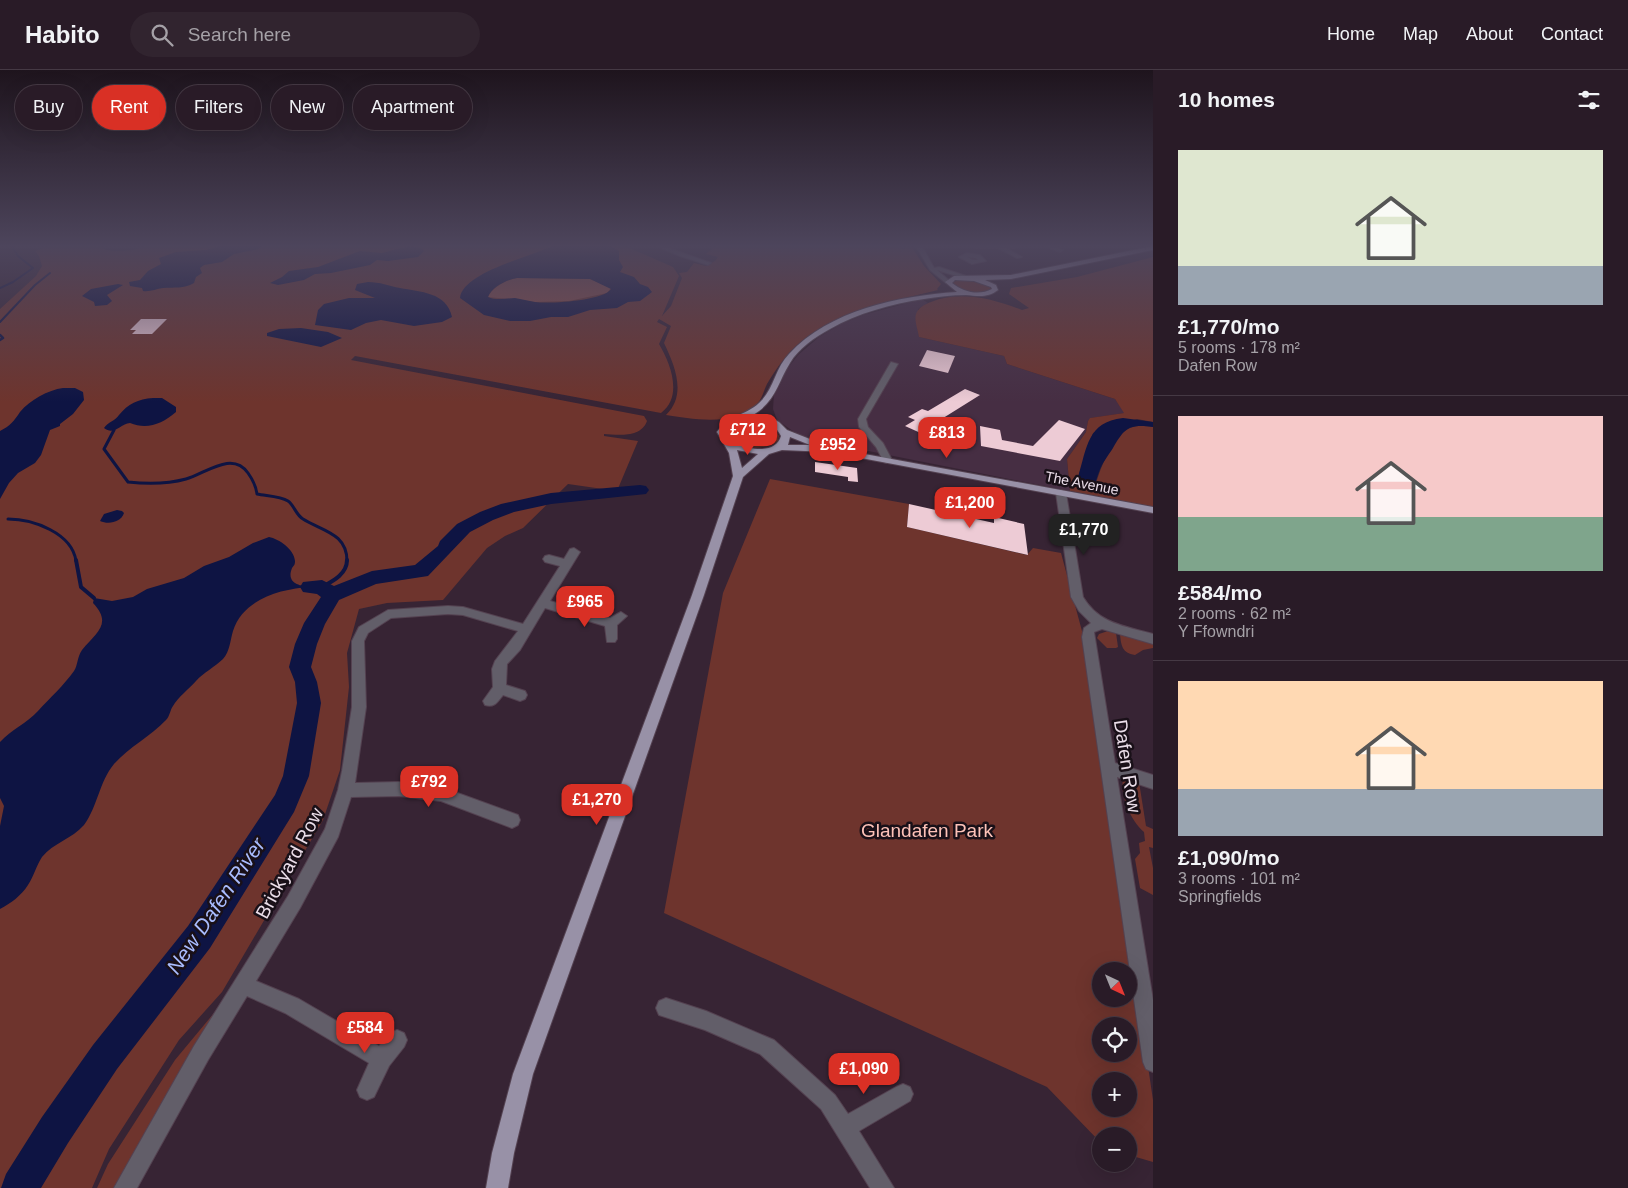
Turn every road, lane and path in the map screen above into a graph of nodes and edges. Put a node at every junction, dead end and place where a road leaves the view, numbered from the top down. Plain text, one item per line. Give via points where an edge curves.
1 (918, 298) edge
2 (894, 364) dead end
3 (766, 400) junction
4 (740, 418) junction
5 (777, 425) junction
6 (785, 432) junction
7 (730, 444) junction
8 (780, 447) junction
9 (829, 449) junction
10 (767, 451) junction
11 (886, 460) junction
12 (738, 476) junction
13 (1061, 493) junction
14 (1153, 510) edge
15 (574, 552) dead end
16 (549, 559) dead end
17 (566, 564) junction
18 (542, 603) junction
19 (1100, 625) junction
20 (526, 629) junction
21 (610, 639) dead end
22 (1153, 639) edge
23 (500, 688) junction
24 (520, 695) dead end
25 (490, 701) dead end
26 (1108, 767) junction
27 (1153, 782) edge
28 (346, 790) junction
29 (512, 820) dead end
30 (244, 985) junction
31 (666, 1008) dead end
32 (397, 1040) dead end
33 (382, 1059) junction
34 (1153, 1062) edge
35 (367, 1090) dead end
36 (903, 1094) dead end
37 (844, 1128) junction
38 (128, 1187) edge
39 (497, 1188) edge
40 (883, 1188) edge

1 - 3 main road via 861,313 815,336 791,356
2 - 11 street via 862,419 865,430 880,445
3 - 4 main road
3 - 5 main road
4 - 5 main road via 758,418
4 - 7 main road via 726,422 722,428 722,436
5 - 6 main road
6 - 8 main road via 786,440
6 - 9 main road, The Avenue
7 - 10 main road via 750,451
7 - 12 main road
8 - 9 main road, The Avenue
8 - 10 main road, The Avenue
9 - 11 main road, The Avenue
10 - 12 main road
11 - 13 main road, The Avenue
12 - 39 main road via 522,1074
13 - 14 main road, The Avenue
13 - 19 street via 1077,597 1083,610
15 - 17 street
16 - 17 street
17 - 18 street
18 - 20 street
18 - 21 street via 616,620
19 - 22 street
19 - 26 street, Dafen Row via 1088,631 1088,637
20 - 23 street via 497,668
20 - 28 street, Brickyard Row via 463,611 448,610 388,614 363,630 358,641 359,707
23 - 24 street
23 - 25 street
26 - 27 street
26 - 34 street, Dafen Row
28 - 29 street via 399,789 441,794
28 - 30 street, Brickyard Row via 332,832 319,857
30 - 33 street via 292,1006
30 - 38 street, Brickyard Row via 201,1052
31 - 37 street via 767,1047 828,1102
32 - 33 street
33 - 35 street
36 - 37 street
37 - 40 street

